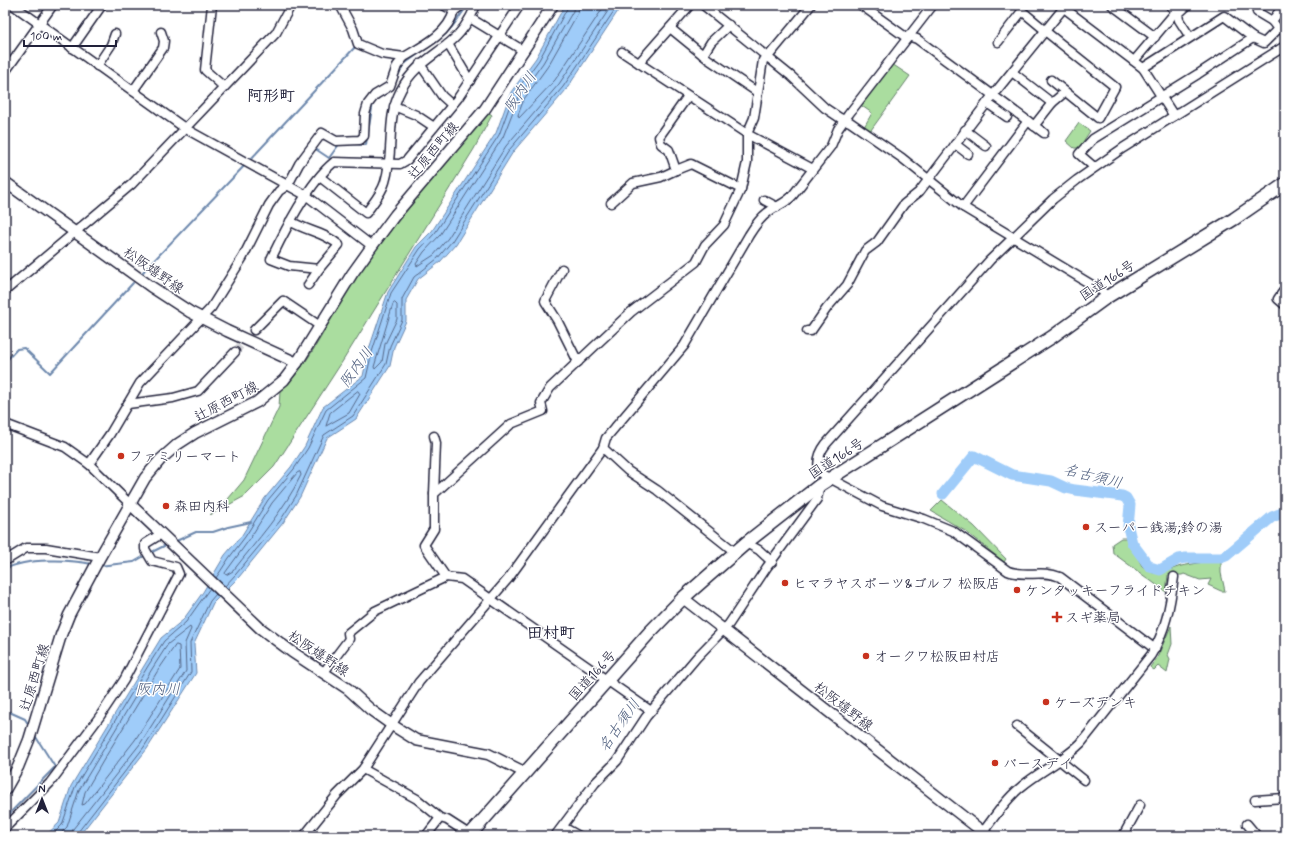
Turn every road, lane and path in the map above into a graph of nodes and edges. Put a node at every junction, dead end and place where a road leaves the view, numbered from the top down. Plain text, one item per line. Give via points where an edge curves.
1 (13, 5) edge
2 (53, 5) edge
3 (102, 5) edge
4 (212, 5) edge
5 (291, 5) edge
6 (340, 5) edge
7 (443, 5) edge
8 (462, 5) edge
9 (476, 5) edge
10 (520, 5) edge
11 (553, 5) edge
12 (690, 5) edge
13 (703, 5) edge
14 (811, 5) edge
15 (861, 5) edge
16 (933, 5) edge
17 (1112, 5) edge
18 (1170, 5) edge
19 (1188, 5) edge
20 (1284, 5) edge
21 (1065, 6) edge
22 (454, 11) junction
23 (1257, 12) dead end
24 (1178, 14) junction
25 (470, 18) junction
26 (1272, 22) junction
27 (40, 24) junction
28 (729, 25) junction
29 (670, 28) junction
30 (1282, 29) edge
31 (1046, 31) junction
32 (161, 32) dead end
33 (115, 34) dead end
34 (499, 36) junction
35 (908, 37) junction
36 (1155, 37) junction
37 (1190, 37) junction
38 (1253, 38) junction
39 (998, 42) dead end
40 (448, 44) junction
41 (1285, 46) edge
42 (72, 48) junction
43 (524, 51) junction
44 (622, 52) dead end
45 (703, 55) junction
46 (767, 58) junction
47 (401, 61) junction
48 (1134, 61) junction
49 (639, 63) junction
50 (420, 64) junction
51 (97, 66) junction
52 (1144, 68) junction
53 (5, 72) edge
54 (1012, 72) junction
55 (1051, 80) dead end
56 (470, 81) junction
57 (224, 87) junction
58 (133, 91) junction
59 (758, 92) junction
60 (1065, 92) junction
61 (993, 95) junction
62 (688, 96) junction
63 (1162, 96) junction
64 (987, 103) junction
65 (1052, 103) junction
66 (452, 105) junction
67 (394, 106) junction
68 (1174, 116) junction
69 (1007, 117) dead end
70 (845, 121) junction
71 (1031, 123) junction
72 (434, 127) junction
73 (186, 129) junction
74 (965, 130) junction
75 (1044, 133) dead end
76 (747, 134) junction
77 (955, 144) junction
78 (986, 146) dead end
79 (968, 154) dead end
80 (388, 163) junction
81 (1094, 168) junction
82 (813, 169) junction
83 (676, 170) junction
84 (320, 177) junction
85 (929, 178) junction
86 (5, 182) edge
87 (1285, 184) edge
88 (288, 185) junction
89 (741, 188) junction
90 (307, 196) junction
91 (764, 200) dead end
92 (611, 202) dead end
93 (777, 207) junction
94 (963, 207) junction
95 (290, 221) junction
96 (76, 232) junction
97 (1013, 237) junction
98 (372, 246) junction
99 (319, 269) junction
100 (562, 269) dead end
101 (308, 285) dead end
102 (1285, 289) edge
103 (5, 291) edge
104 (1107, 297) junction
105 (1285, 306) edge
106 (202, 318) junction
107 (320, 326) junction
108 (254, 330) tunnel mouth
109 (807, 331) dead end
110 (235, 352) tunnel mouth
111 (578, 362) junction
112 (297, 363) junction
113 (128, 404) junction
114 (5, 424) edge
115 (434, 436) dead end
116 (603, 448) junction
117 (89, 464) junction
118 (832, 478) junction
119 (820, 485) junction
120 (434, 494) junction
121 (130, 503) junction
122 (161, 534) junction
123 (746, 543) junction
124 (735, 552) junction
125 (100, 557) junction
126 (770, 560) junction
127 (5, 561) edge
128 (446, 577) junction
129 (1174, 577) dead end
130 (683, 598) junction
131 (490, 599) junction
132 (723, 631) junction
133 (1155, 648) junction
134 (324, 672) junction
135 (608, 680) junction
136 (649, 710) junction
137 (392, 725) junction
138 (1017, 726) dead end
139 (1060, 761) junction
140 (363, 769) junction
141 (524, 772) junction
142 (1084, 780) dead end
143 (5, 790) edge
144 (1285, 798) edge
145 (1255, 800) dead end
146 (1140, 805) dead end
147 (440, 818) junction
148 (1247, 824) dead end
149 (563, 826) junction
150 (5, 828) edge
151 (985, 834) edge
152 (304, 836) edge
153 (426, 836) edge
154 (471, 836) edge
155 (555, 836) edge
156 (578, 836) edge
157 (1123, 836) edge
158 (1257, 836) edge

1 - 27 street
2 - 27 street
3 - 42 street
4 - 57 street via 205,70
5 - 57 street via 276,33
6 - 47 street via 358,44
7 - 22 street
8 - 22 street
9 - 25 street
10 - 34 street
11 - 43 main road, 辻原西町線
12 - 29 street
13 - 28 street
14 - 46 street
15 - 35 street
16 - 35 street
17 - 36 street
18 - 24 street
19 - 24 street
20 - 26 street
21 - 31 street
21 - 48 street
22 - 47 street via 443,30
23 - 26 street
24 - 36 street via 1174,15
24 - 37 street
25 - 34 street
25 - 40 street
26 - 30 street
27 - 42 street
27 - 53 street
28 - 45 street
28 - 46 street
29 - 45 street
29 - 49 street
30 - 38 street via 1264,43
31 - 39 street via 1022,11
31 - 54 street
31 - 60 street via 1115,87 1098,118
32 - 58 street via 163,48
33 - 51 street
34 - 43 street
34 - 56 street
35 - 61 street via 917,39
35 - 70 street
36 - 48 street
37 - 38 street via 1224,16
37 - 52 street
38 - 63 street
40 - 50 street
40 - 56 street
41 - 68 street
42 - 51 street
43 - 98 main road, 辻原西町線 via 486,109 395,215
44 - 49 street
45 - 59 street
46 - 59 street via 763,60
46 - 70 street via 791,76 825,108
47 - 88 street via 390,86 375,95 368,104 362,139 336,141 322,133 299,164
48 - 52 street
49 - 62 street
50 - 66 street via 442,96
50 - 67 street via 407,79
51 - 58 street
52 - 63 street
54 - 61 street
54 - 65 street
55 - 60 street
56 - 66 street
57 - 73 street
58 - 73 street
59 - 76 street via 754,118
60 - 65 street
61 - 64 street
61 - 71 street
62 - 76 street
62 - 83 street via 658,137 661,144 669,150
63 - 68 street
63 - 81 street via 1093,139 1079,154
64 - 69 street
64 - 74 street
65 - 71 street
66 - 72 street
67 - 72 street via 416,114
67 - 80 street via 390,123
68 - 81 street
70 - 82 street via 838,129 831,146
70 - 85 street via 871,136
71 - 75 street
71 - 94 street
72 - 80 street via 405,161 400,164
73 - 88 street
73 - 96 street via 132,184
74 - 77 street
74 - 78 street
76 - 82 street
76 - 89 street via 747,162
77 - 79 street
77 - 85 street
80 - 84 street via 334,162
80 - 84 street via 382,191 366,213
81 - 97 street via 1053,199
82 - 93 street via 788,202
83 - 89 street via 691,164
83 - 92 street via 660,177 633,183
84 - 90 street
85 - 94 street
85 - 109 street via 919,192 904,204 877,242 865,251 847,285 811,331
86 - 96 main road, 松阪嬉野線
87 - 104 highway, 国道166号 via 1234,219
88 - 90 street
88 - 106 street via 279,191 269,205 239,263 212,308
89 - 111 street via 724,225 705,245 696,262 631,312
90 - 95 street
90 - 98 street
91 - 93 street
93 - 116 street via 760,219 684,346 606,438
94 - 97 street
95 - 99 street via 302,228 323,234 339,245
95 - 99 street via 271,259 289,266
96 - 103 street
96 - 106 main road, 松阪嬉野線 via 150,286
97 - 104 street via 1102,291
97 - 118 street via 826,444 819,455 818,467 820,473
98 - 107 main road, 辻原西町線
99 - 101 street
100 - 111 street via 545,301
102 - 105 street via 1278,299
104 - 118 highway, 国道166号 via 1052,337
106 - 112 main road, 松阪嬉野線
106 - 113 street via 140,383
107 - 108 street via 283,301
107 - 112 main road, 辻原西町線
110 - 113 street via 198,391 173,398
111 - 120 street via 550,388 542,403 543,411 511,424
112 - 121 main road, 辻原西町線 via 284,380 267,395 195,433 170,451 145,478
113 - 117 street
114 - 117 street via 65,446
115 - 120 street
116 - 124 street via 628,471 657,490
116 - 131 street
117 - 121 street
118 - 119 highway, 国道166号
118 - 133 street via 849,490 882,506 953,531 1008,572 1048,573 1060,577
119 - 123 highway, 国道166号
119 - 126 street via 817,499
120 - 128 street via 434,528 424,545
121 - 122 main road, 松阪嬉野線
121 - 125 main road, 辻原西町線
122 - 134 main road, 松阪嬉野線 via 260,628
122 - 150 street via 145,544 145,549 152,561 176,567 179,574 124,680 50,783
123 - 124 highway, 国道166号
123 - 126 street
124 - 130 highway, 国道166号
125 - 127 street via 46,548 26,548
125 - 143 main road, 辻原西町線 via 61,635 32,731 18,767
126 - 132 street
128 - 131 street via 462,579
128 - 134 street via 375,611 348,633 349,639
129 - 133 street via 1168,616
130 - 132 main road, 松阪嬉野線
130 - 135 highway, 国道166号
131 - 135 street
131 - 137 street via 419,682
132 - 136 street
132 - 151 main road, 松阪嬉野線
133 - 139 street via 1081,743
134 - 137 main road, 松阪嬉野線
135 - 136 street
135 - 141 highway, 国道166号
136 - 149 street via 617,761 595,783
137 - 140 street
137 - 141 main road, 松阪嬉野線 via 416,740 488,754
138 - 139 street
139 - 142 street
139 - 151 street via 1009,797
140 - 147 street via 417,799
140 - 152 street via 337,795
141 - 154 highway, 国道166号
144 - 145 street
146 - 157 street
147 - 153 street
147 - 154 street via 448,820
148 - 158 street
149 - 155 street
149 - 156 street

